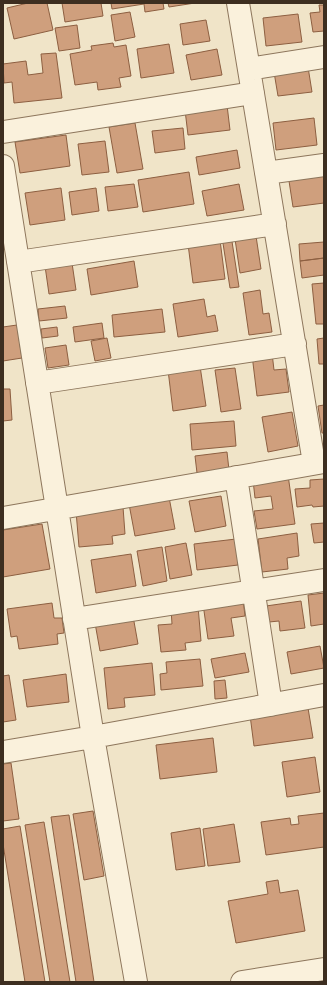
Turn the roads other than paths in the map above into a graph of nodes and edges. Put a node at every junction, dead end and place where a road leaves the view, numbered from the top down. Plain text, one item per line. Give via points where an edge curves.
1 (238, 3) edge
2 (324, 57) edge
3 (249, 69) junction
4 (253, 93) junction
5 (3, 132) edge
6 (324, 165) edge
7 (3, 166) edge
8 (266, 173) junction
9 (275, 224) junction
10 (18, 262) junction
11 (295, 344) junction
12 (37, 383) junction
13 (319, 462) edge
14 (236, 477) junction
15 (57, 509) junction
16 (3, 518) edge
17 (324, 580) edge
18 (254, 591) junction
19 (74, 619) junction
20 (324, 696) edge
21 (272, 705) junction
22 (93, 737) junction
23 (3, 752) edge
24 (324, 969) edge
25 (136, 982) edge
26 (242, 982) edge

1 - 3 street
2 - 3 street
3 - 4 street
4 - 5 street
4 - 8 street
6 - 8 street
7 - 10 street
8 - 9 street
9 - 10 street
9 - 11 street
10 - 12 street
11 - 12 street
11 - 13 street
12 - 15 street
13 - 14 street
14 - 15 street
14 - 18 street
15 - 16 street
15 - 19 street
17 - 18 street
18 - 19 street
18 - 21 street
19 - 22 street
20 - 21 street
21 - 22 street
22 - 23 street
22 - 25 street
24 - 26 street

